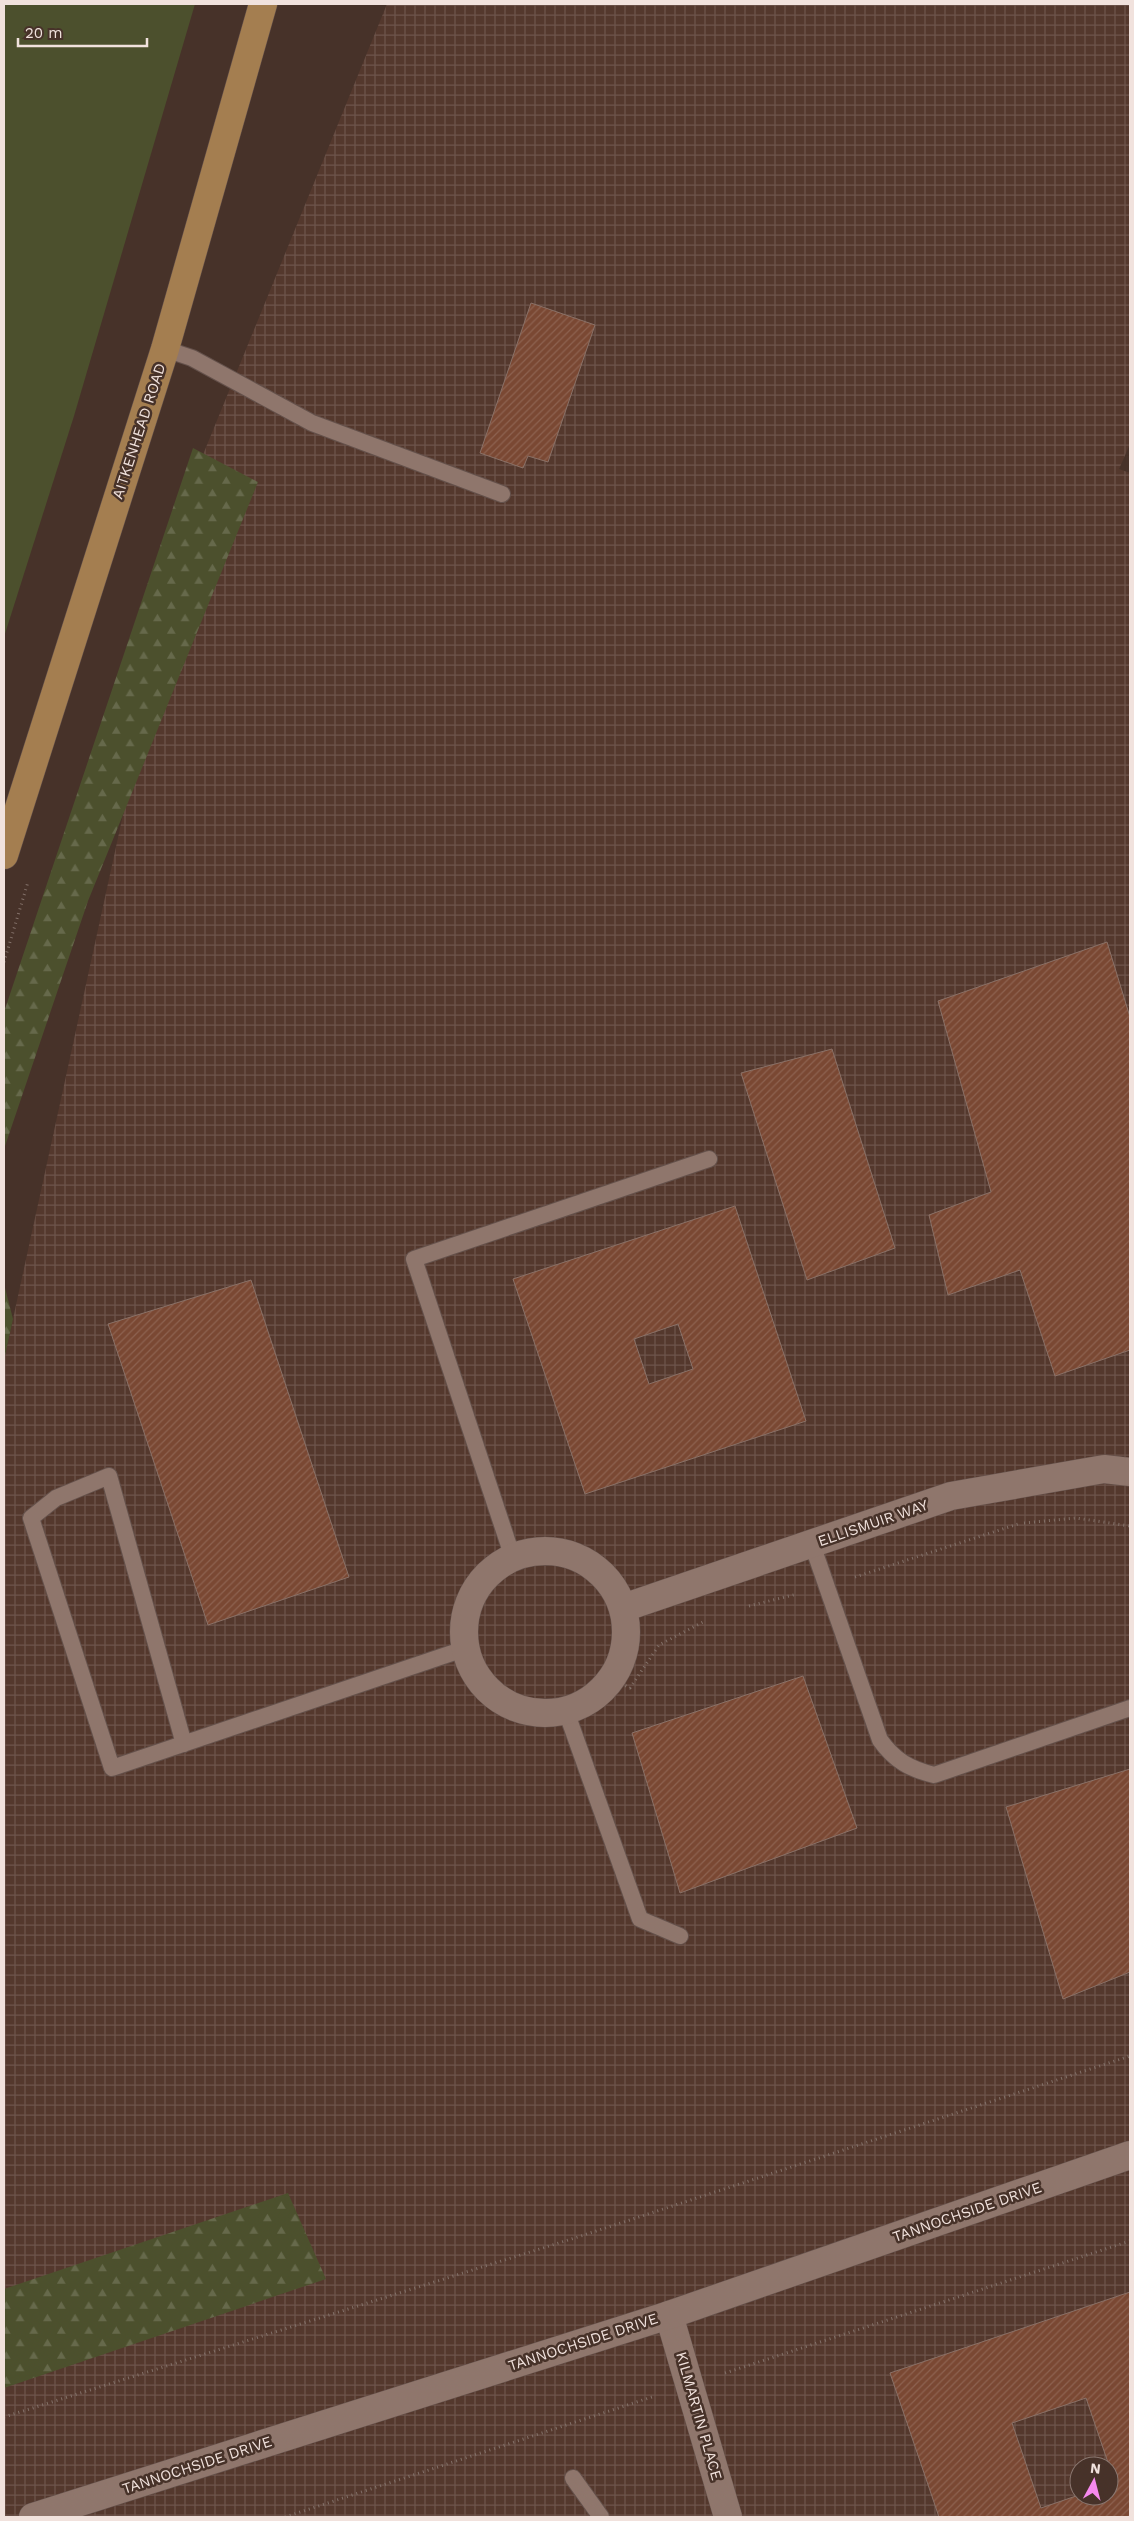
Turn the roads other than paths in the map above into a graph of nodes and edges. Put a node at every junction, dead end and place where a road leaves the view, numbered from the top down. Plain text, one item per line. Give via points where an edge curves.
1 (263, 4) edge
2 (165, 349) junction
3 (502, 494) dead end
4 (4, 855) edge
5 (709, 1159) dead end
6 (1130, 1472) edge
7 (812, 1544) junction
8 (513, 1558) junction
9 (623, 1608) junction
10 (464, 1649) junction
11 (1130, 1708) edge
12 (566, 1711) junction
13 (184, 1744) junction
14 (680, 1936) dead end
15 (1130, 2155) edge
16 (669, 2315) junction
17 (573, 2478) dead end
18 (32, 2517) edge
19 (601, 2517) edge
20 (728, 2517) edge

1 - 2 main road, AITKENHEAD ROAD
2 - 3 lane via 192,358 312,423
2 - 4 main road, AITKENHEAD ROAD
5 - 8 lane via 414,1259
6 - 7 street, ELLISMUIR WAY via 1104,1469 951,1496
7 - 9 street, ELLISMUIR WAY
7 - 11 lane via 880,1740 891,1755 912,1770 934,1775
8 - 9 street via 527,1552 570,1554 594,1568 614,1588
8 - 10 street via 500,1564 479,1583 466,1608
9 - 12 street via 626,1636 620,1664 592,1699
10 - 12 street via 476,1678 492,1696 517,1710 545,1714
10 - 13 lane
12 - 14 lane via 640,1919
13 - 13 lane via 112,1768 31,1518 56,1498 110,1476
15 - 16 street, TANNOCHSIDE DRIVE
16 - 18 street, TANNOCHSIDE DRIVE
16 - 20 street, KILMARTIN PLACE
17 - 19 lane

